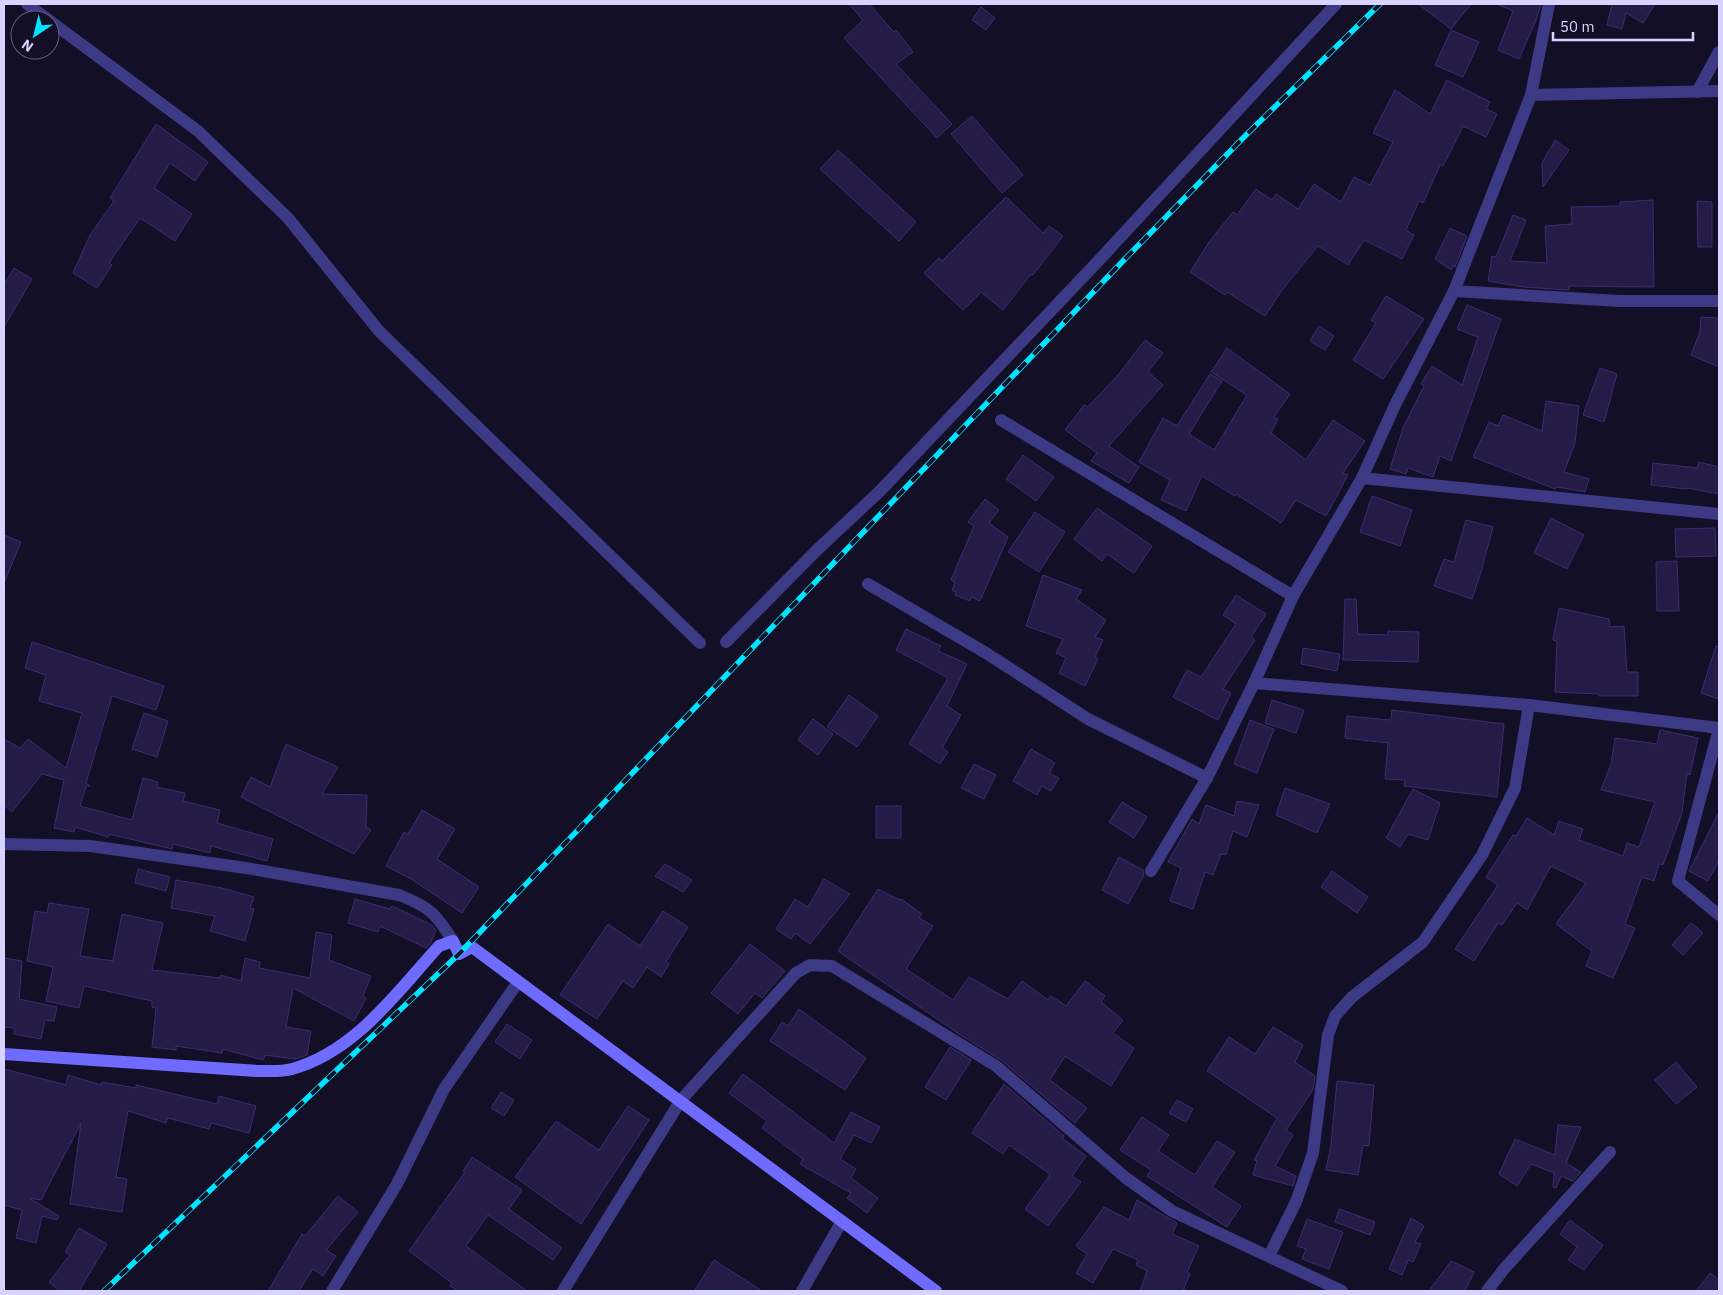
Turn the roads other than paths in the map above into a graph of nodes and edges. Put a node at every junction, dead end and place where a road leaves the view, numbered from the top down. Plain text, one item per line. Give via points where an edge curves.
1 (1336, 4) edge
2 (1549, 4) edge
3 (60, 28) edge
4 (1719, 52) edge
5 (1719, 91) edge
6 (1697, 92) junction
7 (1531, 95) junction
8 (1454, 291) junction
9 (1719, 301) edge
10 (1002, 420) dead end
11 (1362, 478) junction
12 (1719, 514) edge
13 (868, 584) dead end
14 (1293, 596) junction
15 (726, 642) dead end
16 (700, 643) dead end
17 (1254, 683) junction
18 (1529, 705) junction
19 (1719, 729) edge
20 (1207, 778) junction
21 (4, 844) edge
22 (1151, 871) dead end
23 (1719, 914) edge
24 (453, 941) junction
25 (518, 982) junction
26 (4, 1054) edge
27 (681, 1100) junction
28 (1610, 1152) dead end
29 (842, 1221) junction
30 (1269, 1256) junction
31 (332, 1291) edge
32 (563, 1291) edge
33 (802, 1291) edge
34 (936, 1291) edge
35 (1342, 1291) edge
36 (1487, 1291) edge

1 - 15 street via 880,491
2 - 7 street
3 - 16 street via 198,131 288,218 379,331
4 - 6 street
5 - 6 street
6 - 7 street
7 - 8 street
8 - 9 street via 1619,301
8 - 11 street via 1394,405
10 - 14 street
11 - 12 street
11 - 14 street
13 - 20 street via 986,653 1088,719
14 - 17 street
17 - 18 street
17 - 20 street
18 - 19 street
18 - 30 street via 1515,788 1482,855 1423,942 1352,997 1335,1016 1328,1034 1313,1153 1296,1202
19 - 23 street via 1678,881
20 - 22 street
21 - 24 street via 90,846 246,868 399,895 420,903 438,917
24 - 25 street via 459,954 472,947
24 - 26 street via 439,946 368,1024 325,1056 291,1070 258,1071
25 - 27 street
25 - 31 street via 444,1089 397,1184
27 - 29 street
27 - 30 street via 796,973 810,965 832,966 996,1066 1126,1178 1172,1211
27 - 32 street
28 - 36 street
29 - 33 street
29 - 34 street
30 - 35 street

